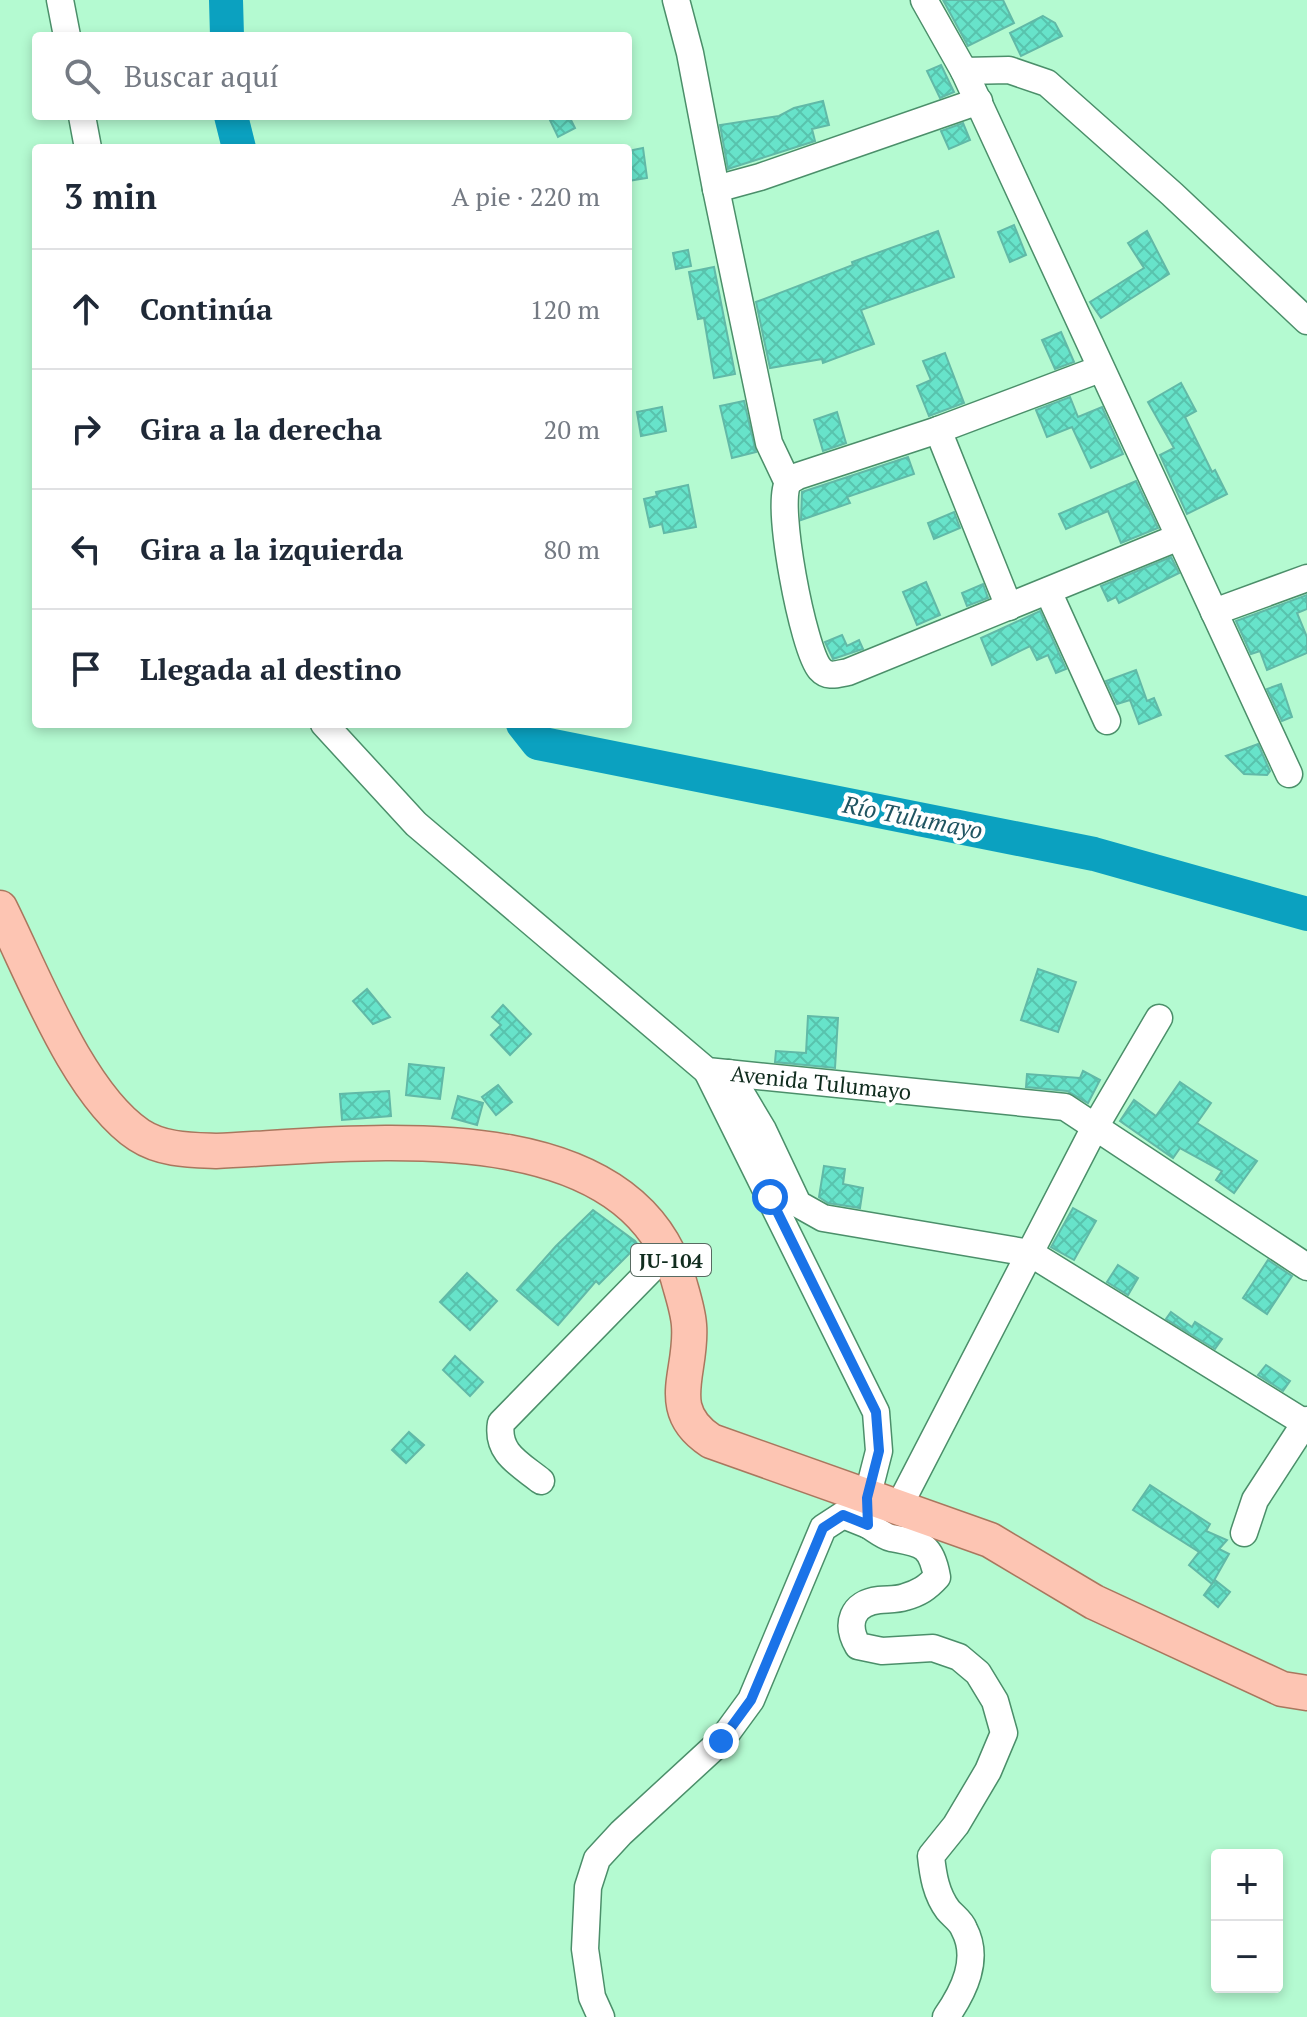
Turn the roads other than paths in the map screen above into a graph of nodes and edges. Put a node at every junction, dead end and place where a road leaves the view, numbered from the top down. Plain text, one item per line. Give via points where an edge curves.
1 (60, 0) edge
2 (676, 0) edge
3 (924, 0) edge
4 (66, 32) edge
5 (964, 71) junction
6 (979, 101) junction
7 (83, 120) edge
8 (87, 144) edge
9 (716, 189) junction
10 (1307, 321) edge
11 (1100, 369) junction
12 (938, 430) junction
13 (788, 483) junction
14 (1179, 537) junction
15 (1307, 578) edge
16 (1048, 591) junction
17 (1009, 607) junction
18 (1214, 612) junction
19 (1107, 721) dead end
20 (328, 728) edge
21 (1289, 774) dead end
22 (0, 908) edge
23 (1159, 1018) dead end
24 (718, 1072) junction
25 (1095, 1127) junction
26 (668, 1252) junction
27 (1030, 1253) junction
28 (1307, 1267) edge
29 (1306, 1421) edge
30 (541, 1481) dead end
31 (878, 1510) junction
32 (1244, 1533) dead end
33 (1307, 1693) edge
34 (601, 2017) edge
35 (946, 2017) edge

1 - 4 street
2 - 9 street
3 - 5 street
5 - 6 street
5 - 10 street via 1009,70 1047,83
6 - 9 street
6 - 11 street
7 - 8 street
9 - 13 street via 769,443
11 - 12 street
11 - 14 street
12 - 13 street
12 - 17 street
13 - 17 street via 787,535 797,608 821,671 831,676 848,672
14 - 16 street
14 - 18 street
15 - 18 street
16 - 17 street
16 - 19 street
18 - 21 street
20 - 24 street, Avenida Tulumayo via 416,824
22 - 26 main road, JU-104 via 83,1071 102,1099 140,1135 180,1150 445,1144 532,1157 620,1196 643,1215
23 - 25 street
24 - 25 street, Avenida Tulumayo via 1065,1107
24 - 27 street via 774,1152 798,1204 823,1218
24 - 31 street via 876,1412
25 - 27 street
25 - 28 street, Avenida Tulumayo
26 - 30 street via 501,1423 505,1451
26 - 31 main road, JU-104 via 689,1325 683,1403 687,1420 711,1441 763,1458
27 - 29 street
27 - 31 street
29 - 32 street via 1255,1500
31 - 33 main road, JU-104 via 990,1540 1094,1602 1282,1689
31 - 34 street via 843,1515 823,1528 751,1700 721,1741 597,1859 588,1887 585,1949 592,1997
31 - 35 street via 888,1537 911,1539 925,1548 937,1577 925,1590 863,1605 853,1615 851,1634 858,1646 882,1651 933,1648 959,1657 978,1673 995,1701 1004,1733 988,1771 931,1856 933,1880 947,1909 964,1926 973,1952 962,1994

